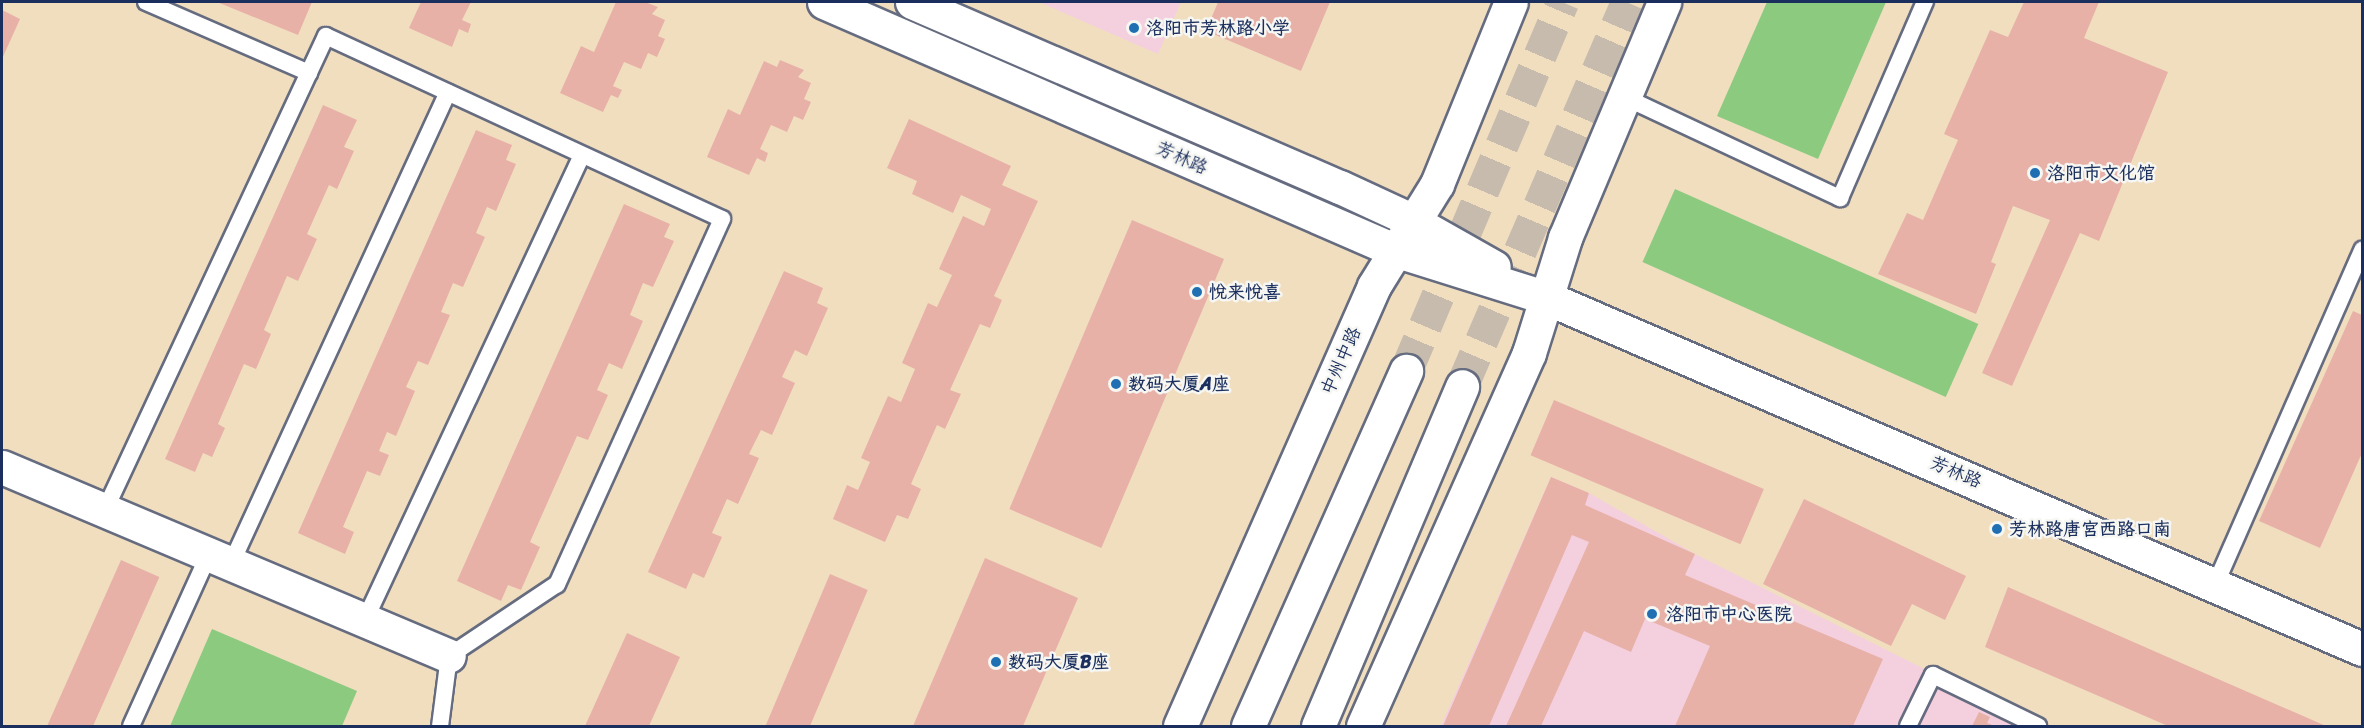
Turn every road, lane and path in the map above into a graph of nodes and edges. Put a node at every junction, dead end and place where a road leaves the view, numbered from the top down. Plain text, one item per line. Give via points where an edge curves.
1 (146, 2) edge
2 (824, 2) edge
3 (912, 2) edge
4 (1511, 2) edge
5 (1664, 2) edge
6 (1925, 2) edge
7 (309, 73) junction
8 (448, 92) junction
9 (1622, 96) junction
10 (582, 155) junction
11 (1411, 220) junction
12 (1394, 250) junction
13 (2362, 250) edge
14 (1547, 298) junction
15 (1406, 371) tunnel mouth
16 (1462, 386) tunnel mouth
17 (2, 467) edge
18 (105, 510) junction
19 (220, 559) junction
20 (2216, 583) junction
21 (365, 620) junction
22 (2362, 649) edge
23 (449, 656) junction
24 (131, 726) edge
25 (441, 726) edge
26 (1180, 726) edge
27 (1248, 726) edge
28 (1318, 726) edge
29 (1363, 726) edge
30 (1908, 726) edge
31 (2038, 726) edge

1 - 7 lane
2 - 12 street, 芳林路
3 - 11 street, 芳林路
4 - 11 street, 中州中路 via 1437,183
5 - 9 street
6 - 9 lane via 1840,198
7 - 8 lane via 326,36
7 - 18 lane
8 - 10 lane
8 - 19 lane
9 - 14 street via 1565,238
10 - 21 lane
10 - 23 lane via 722,219 557,585
11 - 12 street, 中州中路
11 - 14 street, 芳林路
12 - 14 street, 芳林路
12 - 26 street, 中州中路 via 1374,286
13 - 20 lane
14 - 20 street, 芳林路
14 - 29 street via 1529,353
15 - 27 street
16 - 28 street
17 - 18 street
18 - 19 street
19 - 21 street
19 - 24 lane
20 - 22 street, 芳林路
21 - 23 street
23 - 25 lane
30 - 31 lane via 1933,675

